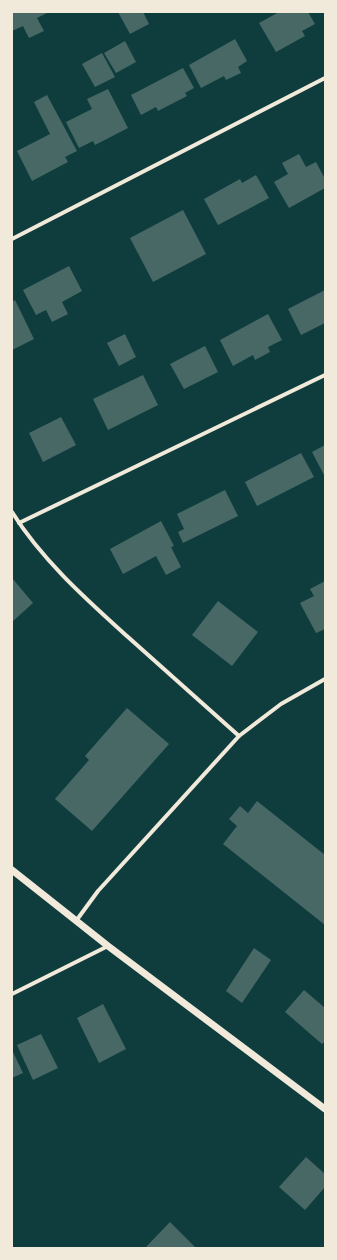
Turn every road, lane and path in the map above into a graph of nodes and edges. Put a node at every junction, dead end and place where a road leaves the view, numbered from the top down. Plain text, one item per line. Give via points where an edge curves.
1 (325, 78) edge
2 (12, 239) edge
3 (325, 375) edge
4 (12, 512) edge
5 (19, 523) junction
6 (325, 679) edge
7 (239, 736) junction
8 (12, 870) edge
9 (76, 921) junction
10 (108, 946) junction
11 (12, 994) edge
12 (325, 1108) edge

1 - 2 street
3 - 5 street
4 - 5 street
5 - 7 street via 64,577
6 - 7 street via 280,704
7 - 9 street via 98,891
8 - 9 street
9 - 10 street
10 - 11 street
10 - 12 street

